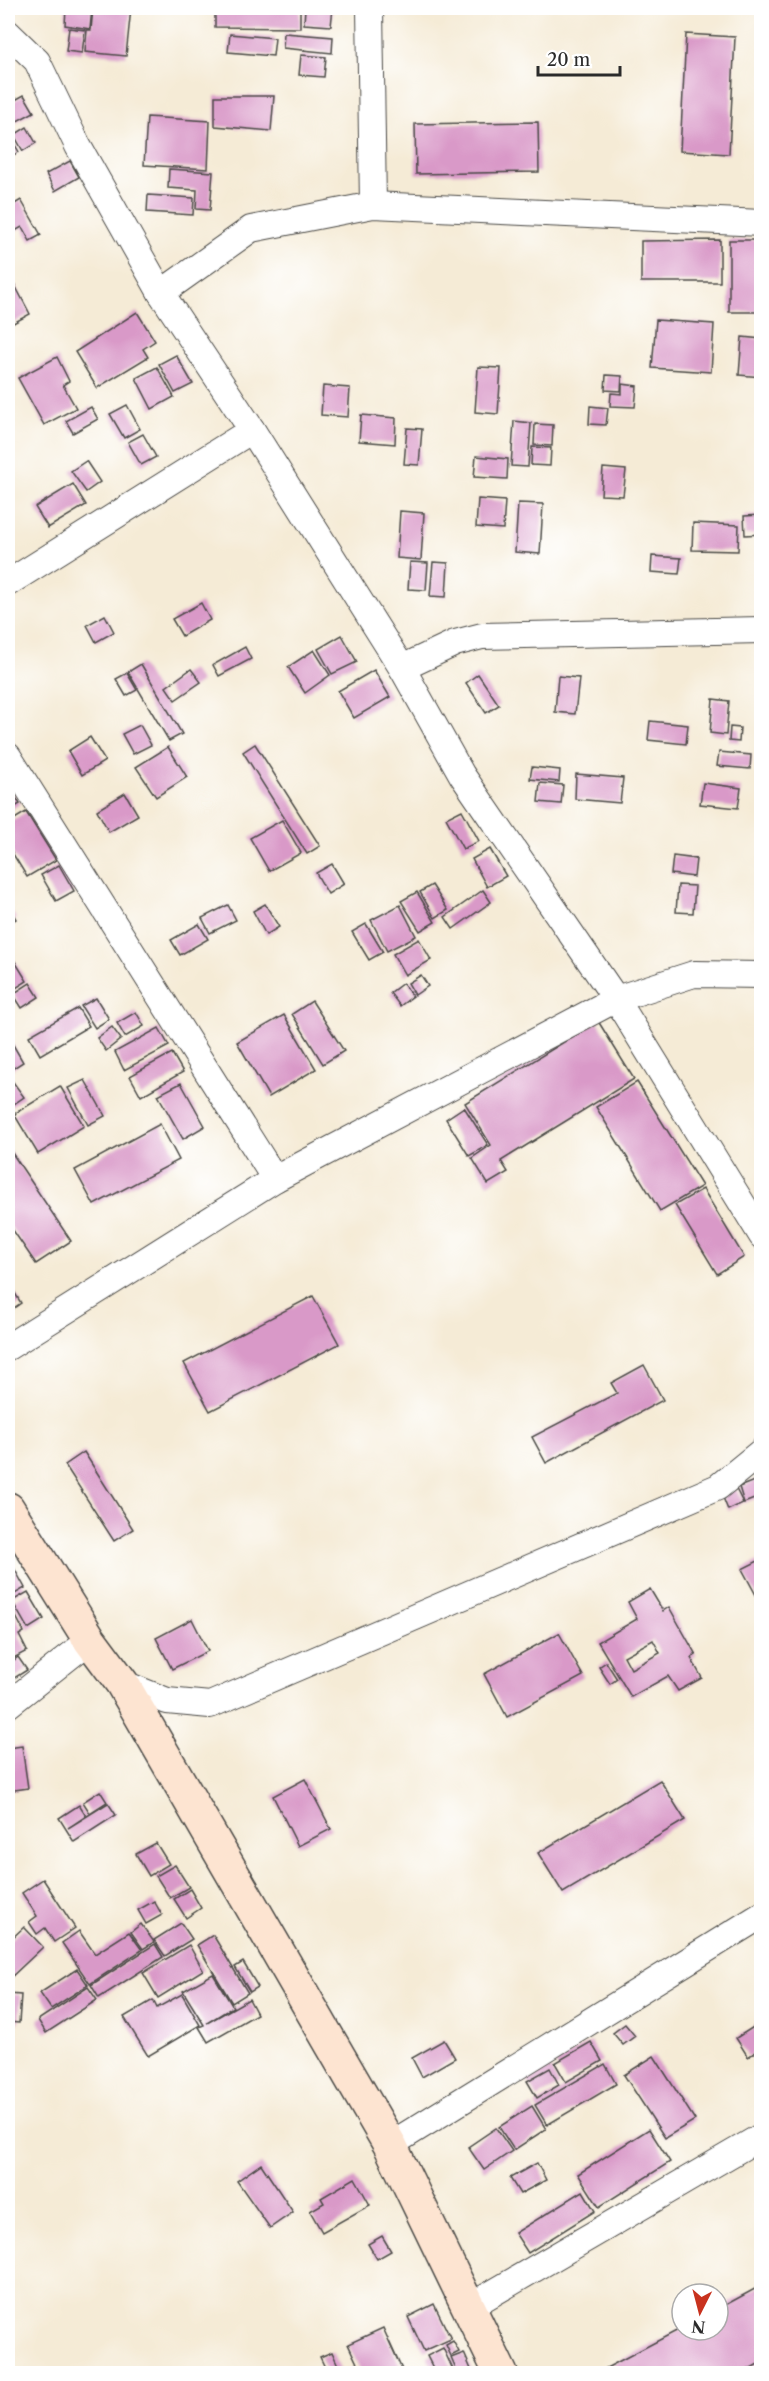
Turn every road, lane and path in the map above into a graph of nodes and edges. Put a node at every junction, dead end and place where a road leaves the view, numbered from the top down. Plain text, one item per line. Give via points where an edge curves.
1 (370, 8) edge
2 (8, 33) edge
3 (374, 205) junction
4 (762, 223) edge
5 (161, 293) junction
6 (252, 430) junction
7 (8, 583) edge
8 (762, 630) edge
9 (402, 668) junction
10 (8, 756) edge
11 (762, 975) edge
12 (616, 999) junction
13 (275, 1179) junction
14 (762, 1236) edge
15 (8, 1347) edge
16 (762, 1451) edge
17 (8, 1509) edge
18 (90, 1640) junction
19 (122, 1683) junction
20 (8, 1705) edge
21 (762, 1915) edge
22 (762, 2136) edge
23 (390, 2145) junction
24 (469, 2307) junction
25 (501, 2373) edge

1 - 3 street
2 - 5 street via 37,61 78,146
3 - 4 street
3 - 5 street via 251,229
5 - 6 street
6 - 7 street
6 - 9 street
8 - 9 street via 482,636 455,643
9 - 12 street via 462,775
10 - 13 street
11 - 12 street via 694,974
12 - 13 street
12 - 14 street
13 - 15 street
16 - 19 street via 717,1486 210,1705 167,1701
17 - 18 street
18 - 19 street
18 - 20 street
19 - 23 street
21 - 23 street
22 - 24 street
23 - 24 street
24 - 25 street

